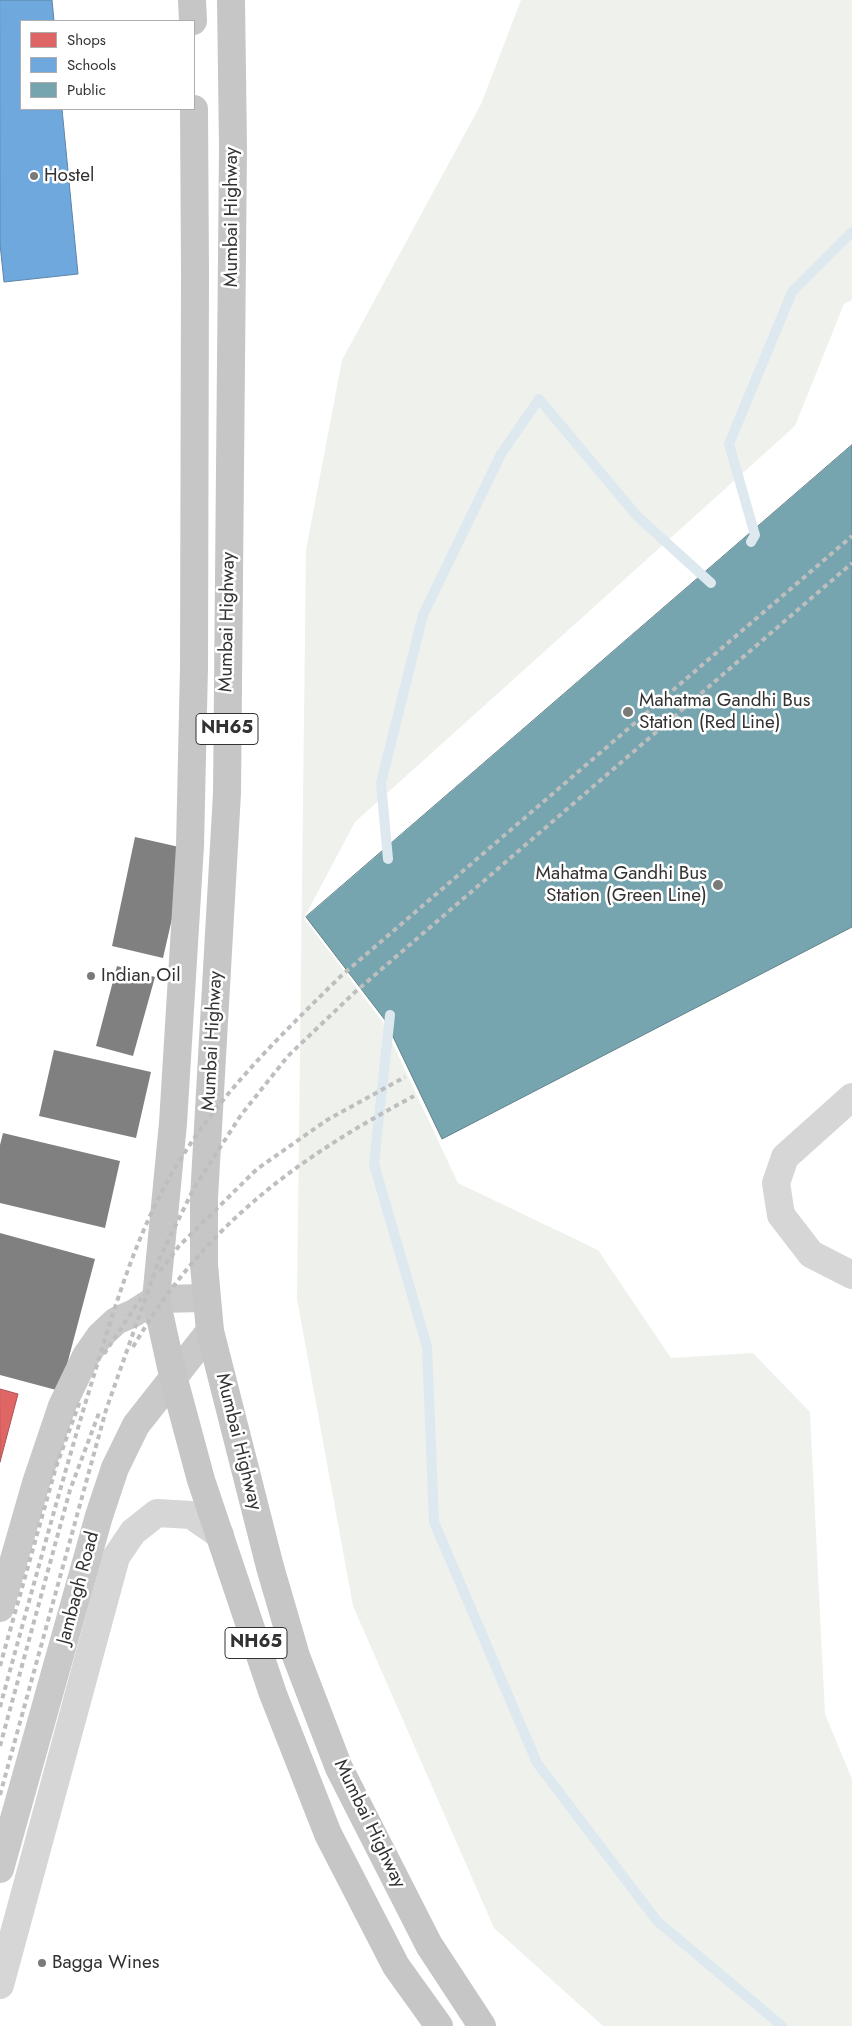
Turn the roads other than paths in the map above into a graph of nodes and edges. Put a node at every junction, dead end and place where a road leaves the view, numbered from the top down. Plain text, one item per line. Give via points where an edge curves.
1 (192, 0) edge
2 (231, 0) edge
3 (193, 20) edge
4 (194, 110) edge
5 (852, 1097) edge
6 (852, 1275) edge
7 (206, 1298) junction
8 (156, 1299) junction
9 (210, 1331) junction
10 (173, 1376) junction
11 (220, 1536) junction
12 (0, 1608) edge
13 (0, 1869) edge
14 (0, 1985) edge
15 (439, 2026) edge
16 (482, 2026) edge

1 - 3 highway
2 - 7 highway, Mumbai Highway / NH65 via 233,147 227,793 204,1198
4 - 8 highway, Mumbai Highway / NH65 via 194,648 190,846 173,1123
5 - 6 street via 785,1157 776,1183 780,1215 811,1254
7 - 8 main road
7 - 9 highway, Mumbai Highway / NH65
8 - 10 highway, Mumbai Highway / NH65
8 - 12 main road via 116,1320 86,1356 62,1406
9 - 10 main road, Jambagh Road
9 - 16 highway, Mumbai Highway / NH65 via 296,1656 339,1768 429,1945
10 - 11 highway, Mumbai Highway / NH65
10 - 13 main road, Jambagh Road via 136,1425 115,1468
11 - 14 street via 191,1515 157,1513 133,1532 116,1557
11 - 15 highway, Mumbai Highway / NH65 via 274,1694 328,1834 396,1966

